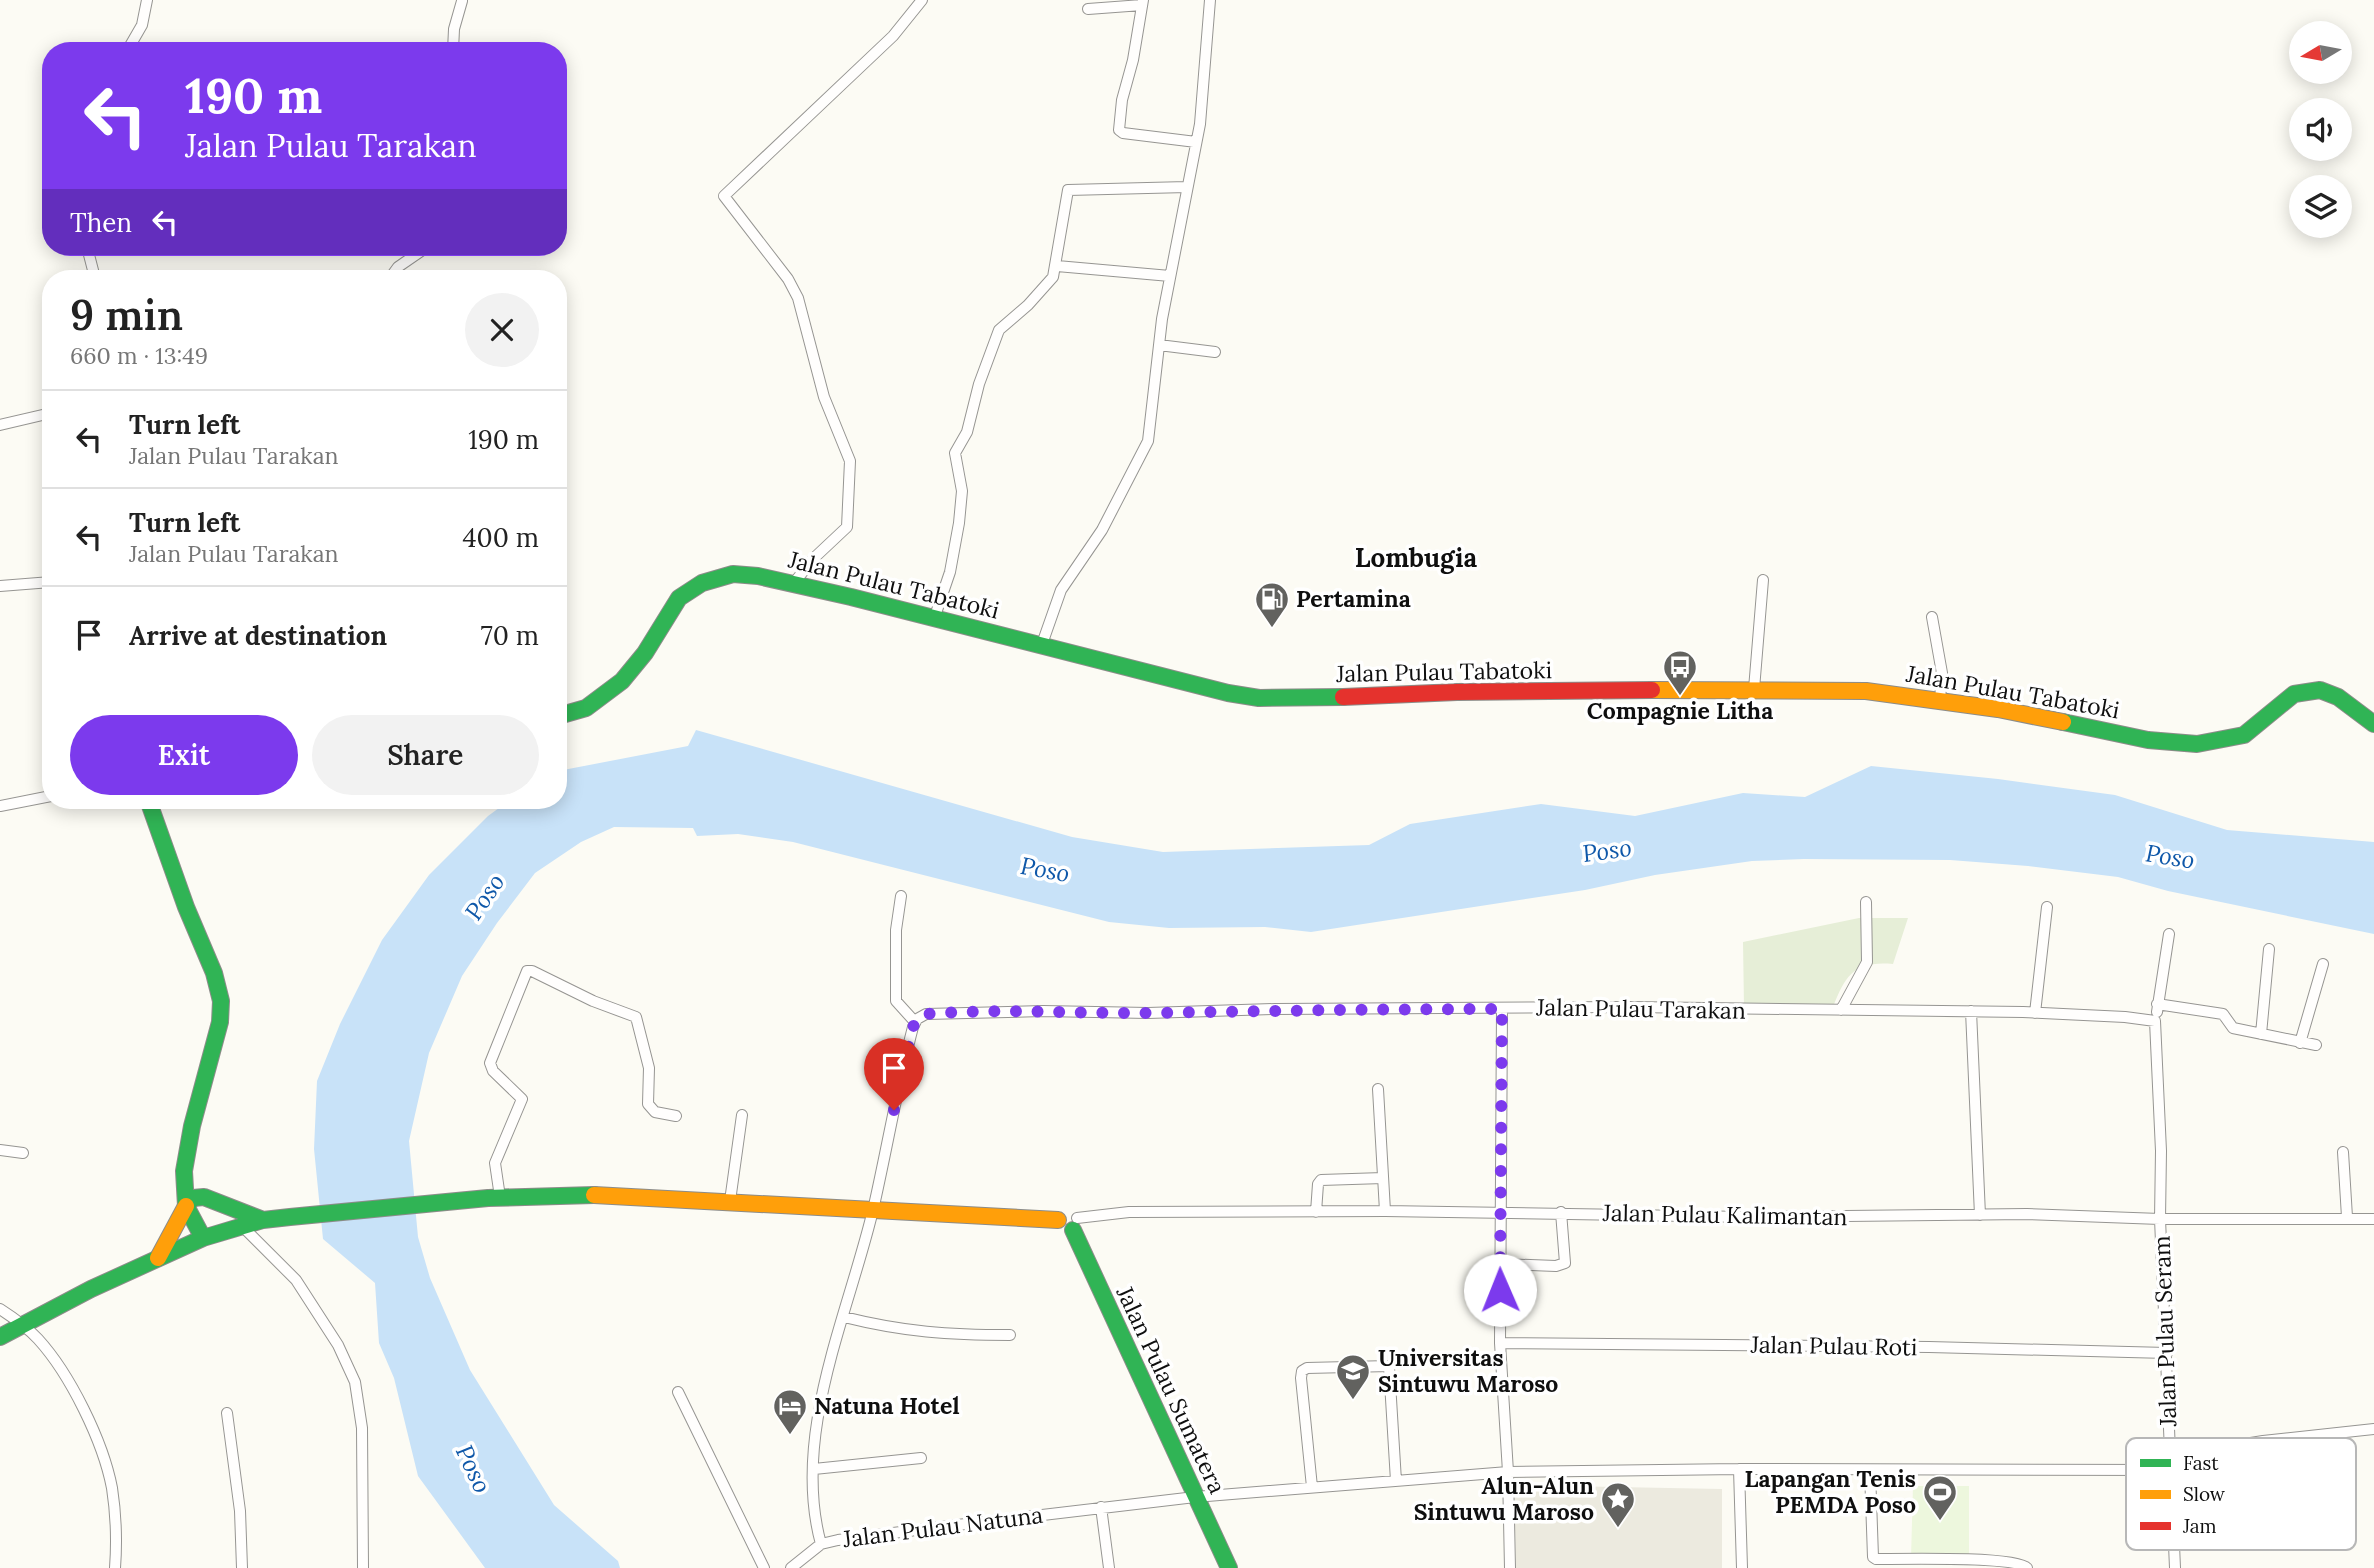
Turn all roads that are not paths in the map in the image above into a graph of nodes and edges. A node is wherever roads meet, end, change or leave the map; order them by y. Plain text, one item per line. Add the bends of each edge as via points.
1 (148, 0) edge
2 (922, 0) edge
3 (1210, 0) edge
4 (462, 1) edge
5 (1142, 3) edge
6 (1088, 9) dead end
7 (132, 42) edge
8 (453, 42) edge
9 (1196, 142) junction
10 (1187, 187) junction
11 (414, 256) edge
12 (1057, 266) junction
13 (396, 270) edge
14 (1170, 276) junction
15 (1159, 345) junction
16 (1215, 352) dead end
17 (42, 415) edge
18 (0, 425) edge
19 (1763, 580) dead end
20 (42, 583) edge
21 (793, 584) junction
22 (0, 586) edge
23 (1932, 617) dead end
24 (934, 619) junction
25 (1042, 644) junction
26 (1754, 689) junction
27 (1940, 701) junction
28 (567, 713) edge
29 (2374, 724) edge
30 (42, 798) edge
31 (0, 806) edge
32 (151, 809) edge
33 (901, 895) dead end
34 (1866, 902) dead end
35 (2047, 907) dead end
36 (2169, 934) dead end
37 (2269, 949) dead end
38 (2323, 964) dead end
39 (2157, 1004) junction
40 (1502, 1009) junction
41 (1841, 1010) junction
42 (1971, 1012) junction
43 (2035, 1013) junction
44 (2155, 1021) junction
45 (915, 1022) junction
46 (2261, 1034) junction
47 (2300, 1042) junction
48 (2316, 1045) dead end
49 (1378, 1089) dead end
50 (742, 1115) dead end
51 (676, 1116) dead end
52 (0, 1150) edge
53 (2343, 1152) dead end
54 (23, 1153) dead end
55 (1384, 1178) junction
56 (184, 1181) junction
57 (204, 1197) junction
58 (494, 1198) junction
59 (730, 1201) junction
60 (186, 1206) junction
61 (1385, 1211) junction
62 (872, 1212) junction
63 (1316, 1212) junction
64 (1500, 1212) junction
65 (1561, 1212) junction
66 (1980, 1215) junction
67 (2347, 1217) junction
68 (2160, 1219) junction
69 (2374, 1219) edge
70 (263, 1220) junction
71 (1075, 1224) junction
72 (242, 1226) junction
73 (225, 1231) junction
74 (203, 1238) junction
75 (158, 1258) junction
76 (1500, 1264) junction
77 (0, 1309) edge
78 (844, 1317) junction
79 (23, 1324) junction
80 (1010, 1335) dead end
81 (0, 1337) edge
82 (1500, 1343) junction
83 (2167, 1353) junction
84 (678, 1392) dead end
85 (227, 1413) dead end
86 (2374, 1429) edge
87 (2170, 1438) edge
88 (2291, 1438) edge
89 (921, 1458) dead end
90 (814, 1469) junction
91 (1739, 1469) junction
92 (2126, 1470) edge
93 (1870, 1471) junction
94 (1508, 1472) junction
95 (1396, 1481) junction
96 (1312, 1487) junction
97 (1195, 1497) junction
98 (1101, 1507) junction
99 (821, 1544) junction
100 (2174, 1550) edge
101 (115, 1568) edge
102 (242, 1568) edge
103 (363, 1568) edge
104 (764, 1568) edge
105 (791, 1568) edge
106 (1109, 1568) edge
107 (1229, 1568) edge
108 (1510, 1568) edge
109 (1742, 1568) edge
110 (2027, 1568) edge
111 (2175, 1568) edge

1 - 7 street
2 - 21 street via 893,36 724,196 798,298 824,397 850,461 847,527
3 - 9 street
4 - 8 street
5 - 6 street
5 - 9 street via 1120,131
9 - 10 street
10 - 12 street via 1069,189
10 - 14 street
11 - 13 street
12 - 14 street
12 - 24 street via 1047,286 1001,328 986,362 967,432 955,453 962,491 960,512 950,572
14 - 15 street
15 - 16 street
15 - 25 street via 1145,450 1102,530 1061,590
17 - 18 street
19 - 26 street
20 - 22 street
21 - 24 main road, Jalan Pulau Tabatoki
21 - 28 main road, Jalan Pulau Tabatoki via 741,574 702,583 679,598 622,681 586,708
23 - 27 street via 1942,669
24 - 25 main road, Jalan Pulau Tabatoki
25 - 26 main road, Jalan Pulau Tabatoki via 1259,698
26 - 27 main road, Jalan Pulau Tabatoki via 1866,691
27 - 29 main road, Jalan Pulau Tabatoki via 2148,740 2197,744 2244,735 2294,694 2320,690 2338,697
30 - 31 street
32 - 56 main road via 221,1001
33 - 45 street via 896,1002
34 - 41 street via 1867,962
35 - 43 street
36 - 39 street
37 - 46 street
38 - 47 street
39 - 44 street
39 - 46 street via 2223,1014 2231,1027
40 - 41 street, Jalan Pulau Tarakan
40 - 45 street, Jalan Pulau Tarakan via 1030,1011 926,1014
40 - 64 street
41 - 42 street, Jalan Pulau Tarakan
42 - 43 street, Jalan Pulau Tarakan
42 - 66 street
43 - 44 street, Jalan Pulau Tarakan
44 - 68 street
45 - 62 street
46 - 47 street
47 - 48 street
49 - 55 street
50 - 59 street
51 - 58 street via 655,1112 648,1104 649,1068 636,1017 527,971 490,1063 522,1099 495,1163
52 - 54 street
53 - 67 street
55 - 61 street
55 - 63 street via 1321,1180
56 - 57 main road
56 - 60 main road
57 - 60 main road via 193,1198
57 - 70 main road
57 - 73 main road
58 - 59 main road via 621,1196
58 - 70 main road
59 - 62 main road
60 - 74 main road
60 - 75 main road
61 - 63 street, Jalan Pulau Kalimantan
61 - 64 street, Jalan Pulau Kalimantan
62 - 71 main road via 1058,1220 1067,1231
62 - 78 street, Jalan Pulau Natuna
63 - 71 street, Jalan Pulau Kalimantan via 1129,1212
64 - 65 street, Jalan Pulau Kalimantan
64 - 76 street
65 - 66 street, Jalan Pulau Kalimantan via 1746,1217
65 - 76 street via 1565,1263
66 - 68 street, Jalan Pulau Kalimantan
67 - 68 street, Jalan Pulau Kalimantan
67 - 69 street, Jalan Pulau Kalimantan
68 - 83 street, Jalan Pulau Seram
70 - 72 main road
71 - 97 main road, Jalan Pulau Sumatera
72 - 73 main road
72 - 103 street via 296,1280 338,1345 355,1382 362,1428
73 - 74 main road
74 - 75 main road
75 - 79 main road
76 - 82 street
77 - 79 street
78 - 80 street via 892,1329
78 - 90 street, Jalan Pulau Natuna via 818,1415
79 - 81 main road
79 - 101 street via 68,1383 103,1460 115,1511
82 - 83 street, Jalan Pulau Roti
82 - 94 street
83 - 87 street, Jalan Pulau Seram
84 - 104 street
85 - 102 street
86 - 88 street
89 - 90 street
90 - 99 street, Jalan Pulau Natuna via 815,1521
91 - 93 street, Jalan Pulau Natuna
91 - 94 street, Jalan Pulau Natuna
91 - 109 street
92 - 93 street, Jalan Pulau Natuna
93 - 110 street via 1876,1559 2000,1561 2022,1563
94 - 95 street, Jalan Pulau Natuna
94 - 108 street
95 - 96 street, Jalan Pulau Natuna
95 - 96 street via 1389,1366 1307,1368 1301,1378
96 - 97 street, Jalan Pulau Natuna
97 - 98 street, Jalan Pulau Natuna
97 - 107 main road, Jalan Pulau Sumatera
98 - 99 street, Jalan Pulau Natuna
98 - 106 street
99 - 105 street
100 - 111 street, Jalan Pulau Seram

